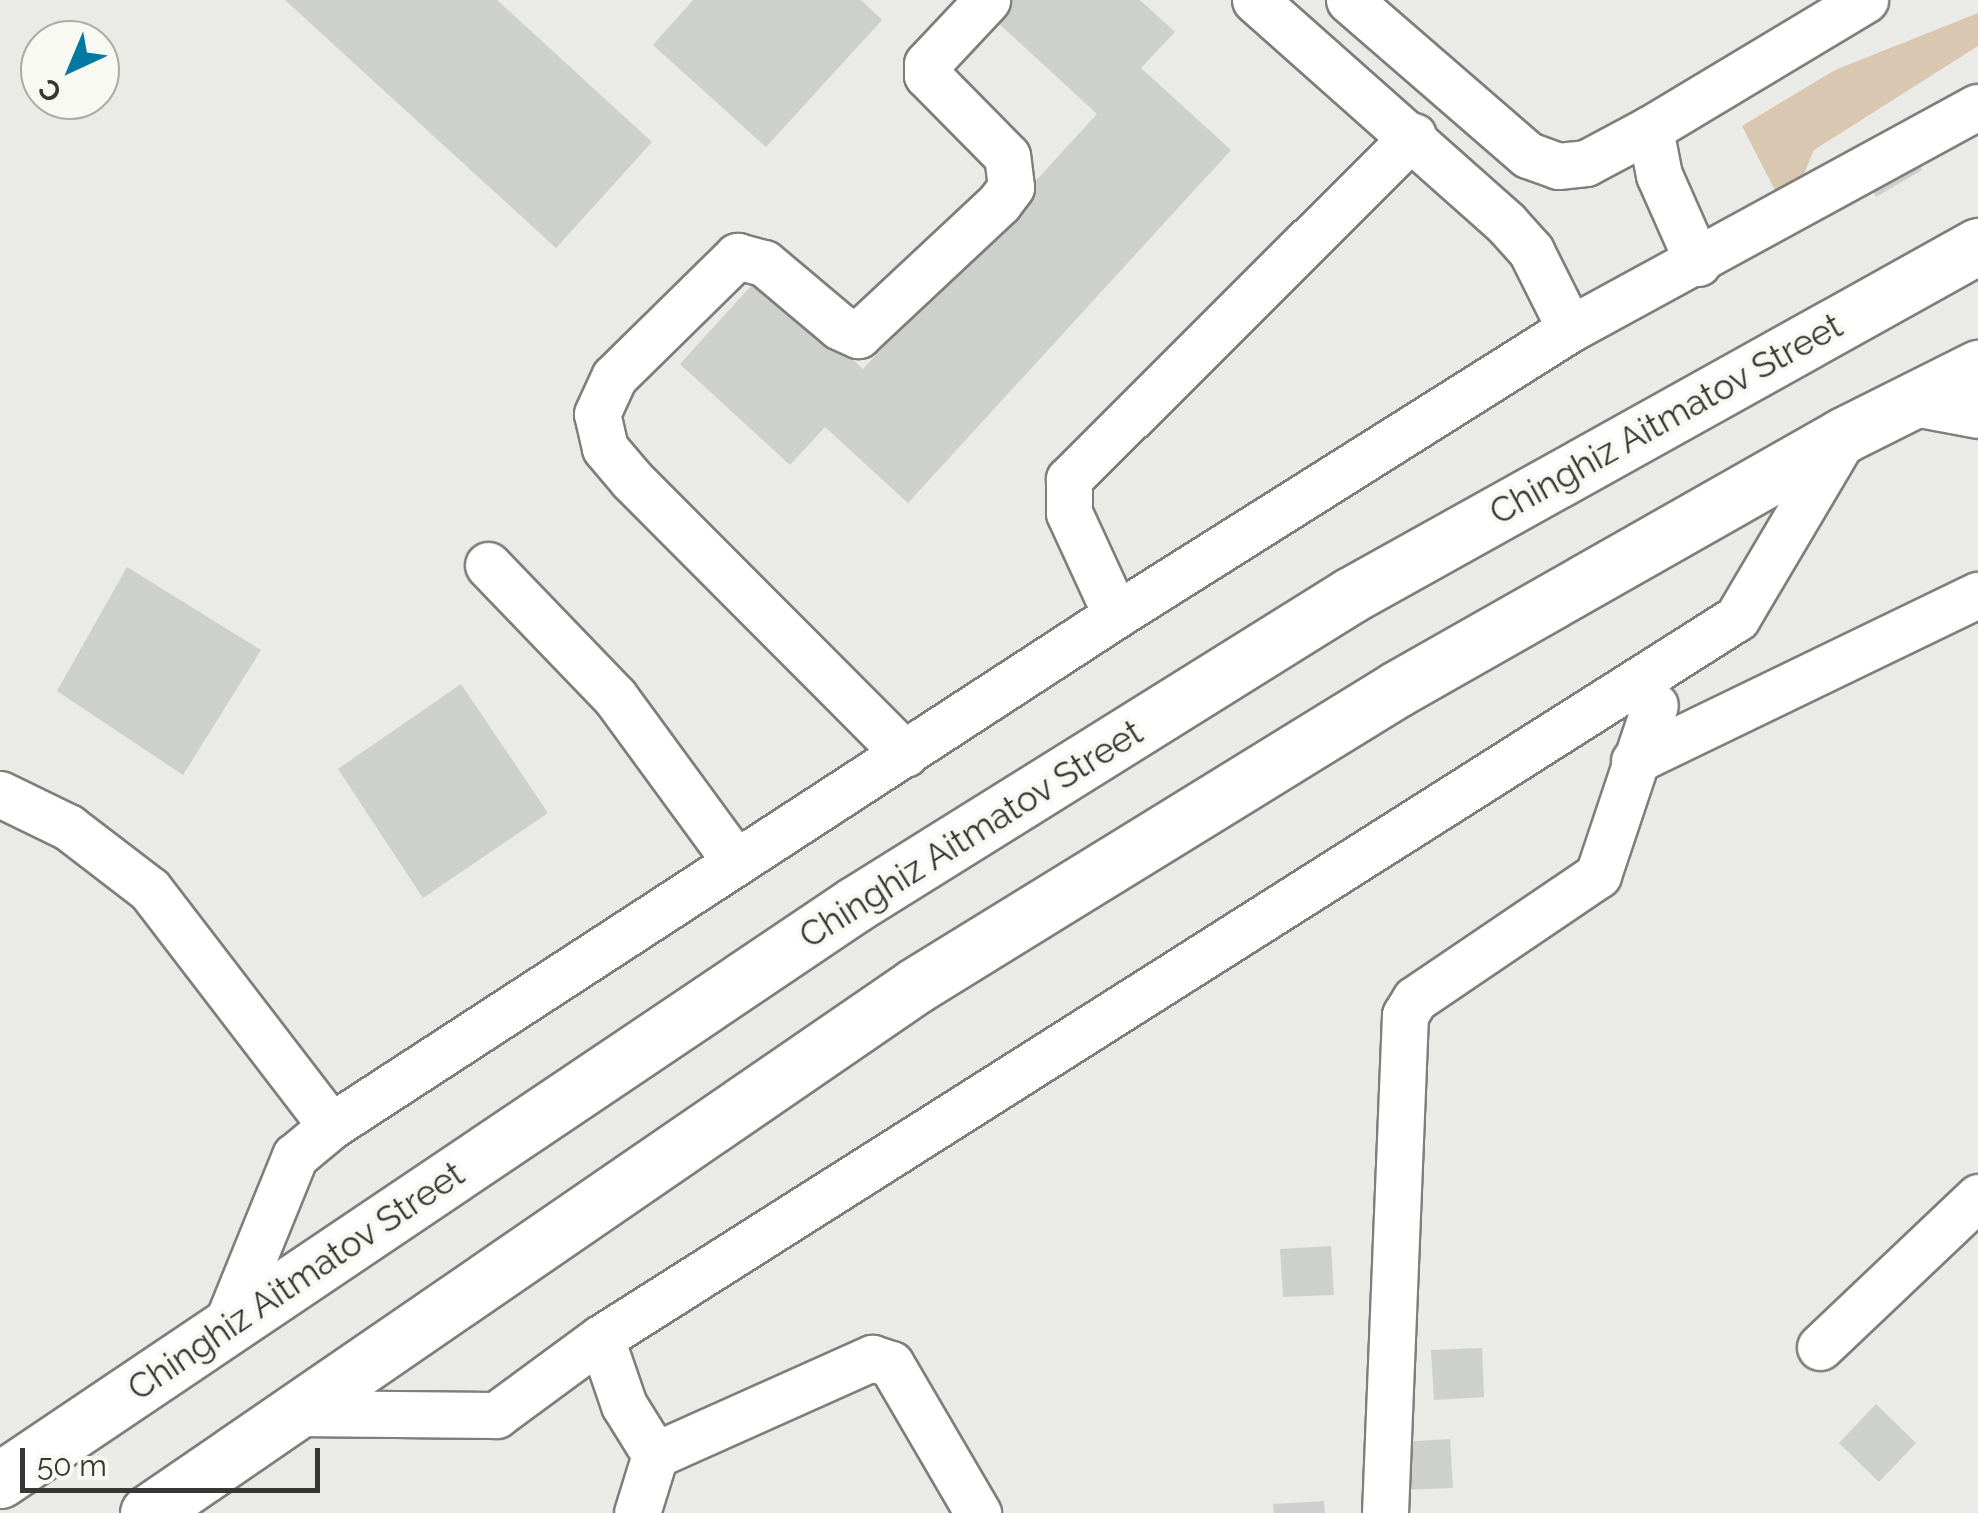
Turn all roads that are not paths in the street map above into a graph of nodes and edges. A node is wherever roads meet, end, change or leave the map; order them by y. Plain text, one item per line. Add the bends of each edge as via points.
1 (987, 0) edge
2 (1255, 0) edge
3 (1348, 0) edge
4 (1864, 0) edge
5 (1978, 107) edge
6 (1650, 129) junction
7 (1413, 136) junction
8 (1978, 246) edge
9 (1698, 263) junction
10 (1570, 329) junction
11 (1978, 368) edge
12 (1909, 402) junction
13 (1978, 415) edge
14 (1846, 434) junction
15 (488, 565) dead end
16 (1978, 595) edge
17 (1116, 615) junction
18 (1656, 705) dead end
19 (905, 754) junction
20 (1634, 761) junction
21 (0, 794) edge
22 (735, 861) junction
23 (331, 1126) junction
24 (1978, 1197) edge
25 (225, 1328) junction
26 (601, 1338) junction
27 (1820, 1348) dead end
28 (294, 1413) junction
29 (655, 1455) junction
30 (0, 1480) edge
31 (148, 1513) edge
32 (636, 1513) edge
33 (978, 1513) edge
34 (1385, 1513) edge

1 - 19 street via 927,64 934,84 1007,156 1012,187 999,202 858,334 840,327 764,262 737,256 614,377 598,414 605,448 632,480
2 - 7 street
3 - 6 street via 1528,155 1558,166 1586,163
4 - 6 street
5 - 9 street
6 - 9 street via 1658,176
7 - 10 street via 1531,250
7 - 17 street via 1069,479 1069,513
8 - 25 main road, Chinghiz Aitmatov Street via 1352,594 854,905
9 - 10 street
10 - 17 street
11 - 12 main road
12 - 13 street
12 - 14 main road
14 - 26 street via 1736,618
14 - 28 main road via 1397,690 915,986
15 - 22 street via 616,698
16 - 20 street
17 - 19 street
18 - 20 street
19 - 22 street
20 - 34 street via 1598,876 1414,1000 1405,1015
21 - 23 street via 68,827 150,890
22 - 23 street
23 - 25 street via 295,1156
24 - 27 street
25 - 30 main road, Chinghiz Aitmatov Street
26 - 28 street via 496,1414
26 - 29 street via 624,1405
28 - 31 main road
29 - 32 street
29 - 33 street via 872,1358 898,1375

